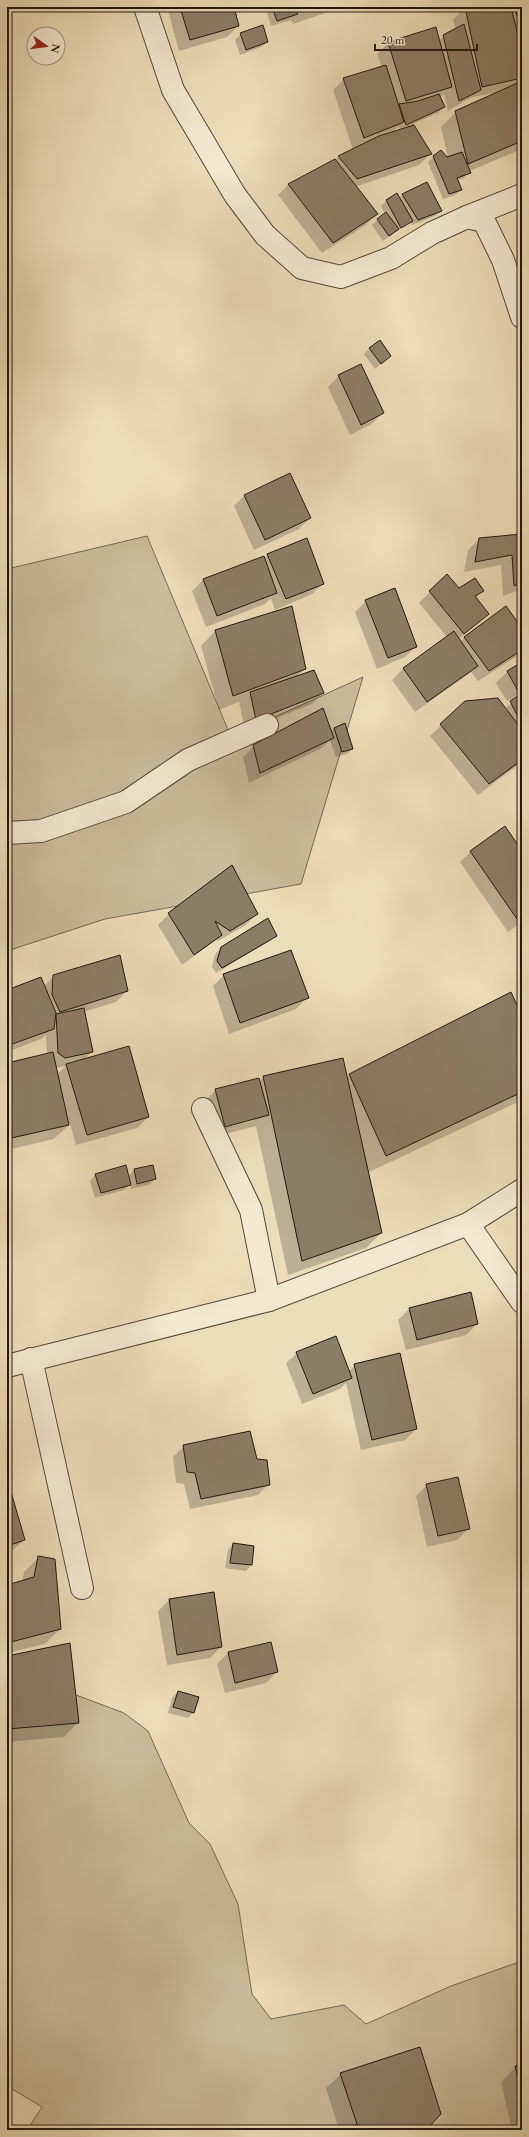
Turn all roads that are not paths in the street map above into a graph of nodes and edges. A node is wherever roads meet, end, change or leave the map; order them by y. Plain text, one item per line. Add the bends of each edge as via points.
1 (145, 7) edge
2 (522, 194) edge
3 (467, 217) junction
4 (522, 317) edge
5 (267, 725) dead end
6 (7, 833) edge
7 (203, 1109) dead end
8 (522, 1190) edge
9 (468, 1224) junction
10 (269, 1300) junction
11 (522, 1302) edge
12 (31, 1359) junction
13 (7, 1366) edge
14 (82, 1588) dead end

1 - 3 street via 173,90 235,195 265,236 302,268 341,277 391,258 432,233
2 - 3 street
3 - 4 street via 484,221 503,260
5 - 6 street via 188,760 126,802 41,831
7 - 10 street via 251,1210
8 - 9 street
9 - 10 street
9 - 11 street
10 - 12 street
12 - 13 street
12 - 14 street

